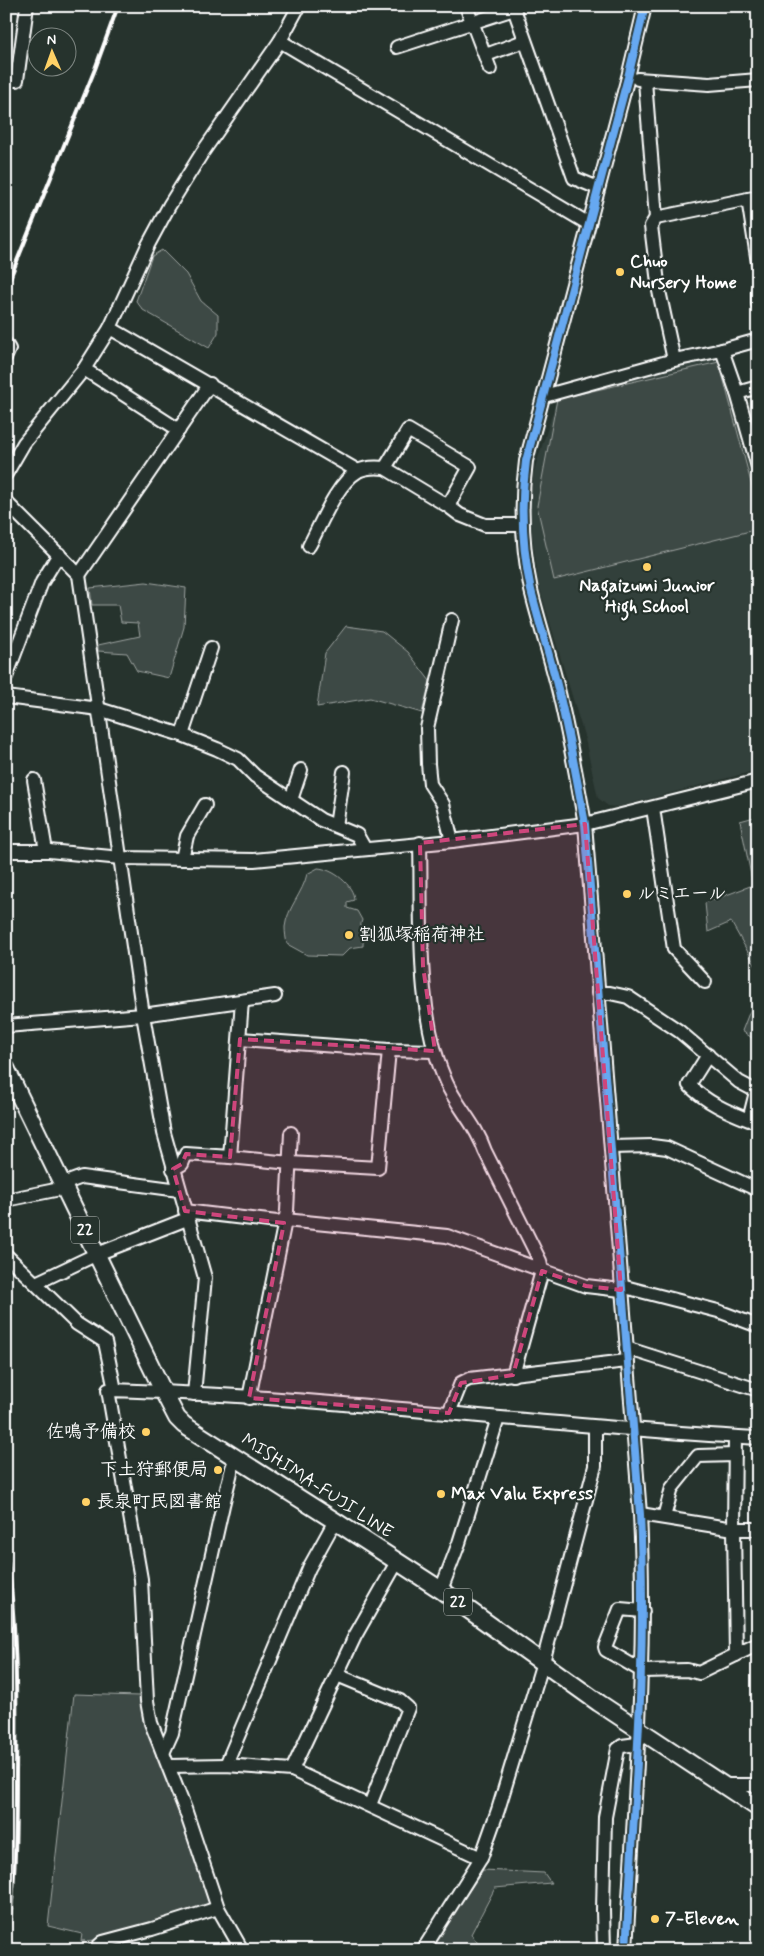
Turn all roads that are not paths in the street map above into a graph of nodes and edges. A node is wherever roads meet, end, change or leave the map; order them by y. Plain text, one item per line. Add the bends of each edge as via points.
1 (27, 6) edge
2 (299, 6) edge
3 (466, 6) edge
4 (645, 6) edge
5 (513, 8) edge
6 (473, 24) junction
7 (280, 41) junction
8 (524, 41) junction
9 (397, 47) dead end
10 (486, 55) junction
11 (490, 69) dead end
12 (628, 77) junction
13 (6, 80) edge
14 (645, 80) junction
15 (758, 80) edge
16 (598, 188) junction
17 (753, 198) edge
18 (656, 218) junction
19 (589, 224) junction
20 (758, 263) edge
21 (758, 290) edge
22 (758, 304) edge
23 (110, 328) junction
24 (758, 340) edge
25 (6, 344) edge
26 (722, 350) junction
27 (6, 356) edge
28 (674, 360) junction
29 (84, 369) junction
30 (210, 384) junction
31 (758, 388) edge
32 (737, 393) junction
33 (544, 396) junction
34 (179, 430) junction
35 (758, 467) edge
36 (385, 468) junction
37 (358, 471) junction
38 (6, 473) edge
39 (6, 502) edge
40 (448, 506) junction
41 (522, 526) junction
42 (309, 546) dead end
43 (59, 554) junction
44 (80, 575) junction
45 (452, 620) dead end
46 (211, 648) dead end
47 (6, 677) edge
48 (6, 697) edge
49 (99, 709) junction
50 (182, 735) junction
51 (301, 770) dead end
52 (344, 772) dead end
53 (34, 780) dead end
54 (758, 781) edge
55 (291, 800) junction
56 (206, 805) dead end
57 (653, 808) junction
58 (585, 824) junction
59 (336, 826) junction
60 (452, 841) junction
61 (420, 843) junction
62 (364, 849) junction
63 (6, 851) edge
64 (46, 851) junction
65 (121, 858) junction
66 (182, 859) junction
67 (705, 982) dead end
68 (598, 993) junction
69 (275, 996) dead end
70 (242, 1002) junction
71 (143, 1014) junction
72 (6, 1026) edge
73 (240, 1039) junction
74 (388, 1050) junction
75 (435, 1051) junction
76 (708, 1055) junction
77 (6, 1068) edge
78 (757, 1092) edge
79 (291, 1133) dead end
80 (611, 1146) junction
81 (230, 1157) junction
82 (290, 1163) junction
83 (173, 1169) junction
84 (64, 1186) junction
85 (179, 1190) junction
86 (758, 1190) edge
87 (6, 1200) edge
88 (186, 1215) junction
89 (285, 1220) junction
90 (97, 1254) junction
91 (6, 1255) edge
92 (542, 1271) junction
93 (36, 1283) junction
94 (621, 1288) junction
95 (758, 1326) edge
96 (627, 1354) junction
97 (513, 1375) junction
98 (115, 1390) junction
99 (758, 1390) edge
100 (164, 1393) junction
101 (194, 1394) junction
102 (249, 1398) junction
103 (449, 1413) junction
104 (498, 1418) junction
105 (595, 1427) junction
106 (632, 1429) junction
107 (735, 1437) junction
108 (758, 1438) edge
109 (735, 1455) junction
110 (236, 1458) junction
111 (640, 1514) junction
112 (664, 1517) junction
113 (335, 1521) junction
114 (734, 1528) junction
115 (758, 1529) edge
116 (397, 1562) junction
117 (441, 1590) junction
118 (642, 1610) junction
119 (758, 1644) edge
120 (736, 1656) junction
121 (543, 1662) junction
122 (642, 1671) junction
123 (337, 1675) junction
124 (638, 1727) junction
125 (637, 1744) junction
126 (163, 1753) junction
127 (226, 1765) junction
128 (169, 1766) junction
129 (292, 1770) junction
130 (722, 1785) junction
131 (758, 1785) edge
132 (370, 1805) junction
133 (758, 1808) edge
134 (481, 1858) junction
135 (218, 1908) junction
136 (94, 1950) edge
137 (242, 1950) edge
138 (423, 1950) edge
139 (604, 1950) edge
140 (626, 1950) edge

1 - 13 street via 17,80
2 - 7 street
3 - 6 street
4 - 12 street
5 - 6 street
5 - 8 street
6 - 9 street
6 - 10 street
7 - 19 street
7 - 23 street via 169,206
8 - 10 street
8 - 16 street via 574,178
10 - 11 street
12 - 14 street
12 - 16 street
14 - 15 street via 709,84
14 - 18 street
16 - 19 street
17 - 18 street
17 - 20 street
18 - 28 street via 652,226 659,291
19 - 33 street
21 - 22 street
23 - 29 street
23 - 30 street
24 - 26 street
25 - 27 street via 9,349
26 - 28 street
26 - 32 street
28 - 33 street
29 - 34 street
29 - 38 street via 24,443
30 - 34 street
30 - 37 street
31 - 32 street
32 - 35 street
33 - 41 street via 526,461
34 - 44 street
36 - 37 street
36 - 40 street
36 - 40 street via 408,430 470,467
37 - 42 street via 341,486
39 - 43 street
40 - 41 street via 460,516 485,525
41 - 58 street via 532,590 568,730
43 - 44 street
43 - 47 street via 42,582
44 - 49 street
45 - 60 street via 427,728 430,784 443,804
46 - 50 street
48 - 49 street
49 - 50 street
49 - 65 street
50 - 55 street via 238,759 255,776
51 - 55 street
52 - 59 street
53 - 64 street
54 - 57 street
55 - 59 street
56 - 66 street via 186,836
57 - 58 street
57 - 67 street via 674,949
58 - 60 street
58 - 68 street
59 - 62 street via 357,835
60 - 61 street
61 - 62 street
61 - 75 street via 424,986 429,1032
62 - 66 street via 254,860
63 - 64 street
64 - 65 street
65 - 66 street
65 - 71 street
68 - 76 street via 628,997
68 - 80 street
69 - 70 street
70 - 71 street
70 - 73 street
71 - 72 street
71 - 83 street
73 - 74 street
73 - 81 street
74 - 75 street
74 - 82 street via 378,1168
75 - 92 street via 446,1082 480,1134 540,1260
76 - 78 street via 739,1082
76 - 78 street via 689,1085 702,1097 748,1120
77 - 84 main road, MISHIMA-FUJI LINE / 22
79 - 82 street
80 - 86 street via 667,1148
80 - 94 street
81 - 82 street
81 - 83 street via 186,1154 182,1164
82 - 89 street
83 - 85 street
84 - 85 street via 82,1178
84 - 87 street
84 - 90 main road, MISHIMA-FUJI LINE / 22
85 - 88 street
88 - 89 street
88 - 90 street
88 - 101 street via 205,1278
89 - 92 street via 448,1236
89 - 102 street
90 - 93 street
90 - 100 main road, MISHIMA-FUJI LINE / 22
91 - 93 street
92 - 94 street via 586,1286
92 - 97 street
93 - 98 street via 77,1324 105,1342
94 - 95 street via 718,1311
94 - 96 street
96 - 97 street
96 - 99 street
96 - 106 street
97 - 103 street via 469,1379 461,1383
98 - 100 street
98 - 126 street via 108,1390 141,1579 147,1702
100 - 101 street
100 - 110 main road, MISHIMA-FUJI LINE / 22 via 184,1426
101 - 102 street
102 - 103 street
103 - 104 street
104 - 105 street
104 - 117 street
105 - 106 street
105 - 121 street via 595,1466
106 - 107 street
106 - 111 street
107 - 108 street
107 - 109 street
109 - 112 street via 698,1456 672,1488
109 - 114 street
110 - 113 main road, MISHIMA-FUJI LINE / 22
110 - 126 street via 172,1734
111 - 112 street
111 - 118 street
112 - 114 street
113 - 116 main road, MISHIMA-FUJI LINE / 22
113 - 127 street via 309,1568
114 - 115 street
114 - 120 street
116 - 117 main road, MISHIMA-FUJI LINE / 22
116 - 123 street
117 - 121 main road, MISHIMA-FUJI LINE / 22
118 - 122 street
118 - 122 street via 620,1609 605,1647
119 - 120 street
120 - 122 street via 699,1673 687,1670
121 - 124 main road, MISHIMA-FUJI LINE / 22 via 598,1703
121 - 134 street
122 - 124 street
123 - 129 street
123 - 132 street via 400,1701 408,1708
124 - 125 street
124 - 130 main road, MISHIMA-FUJI LINE / 22
125 - 139 street via 618,1749 605,1817
125 - 140 street
126 - 128 street
127 - 128 street
127 - 129 street
128 - 135 street
129 - 132 street
130 - 131 street
130 - 133 main road, MISHIMA-FUJI LINE / 22
132 - 134 street
134 - 138 street
135 - 136 street via 103,1942
135 - 137 street

